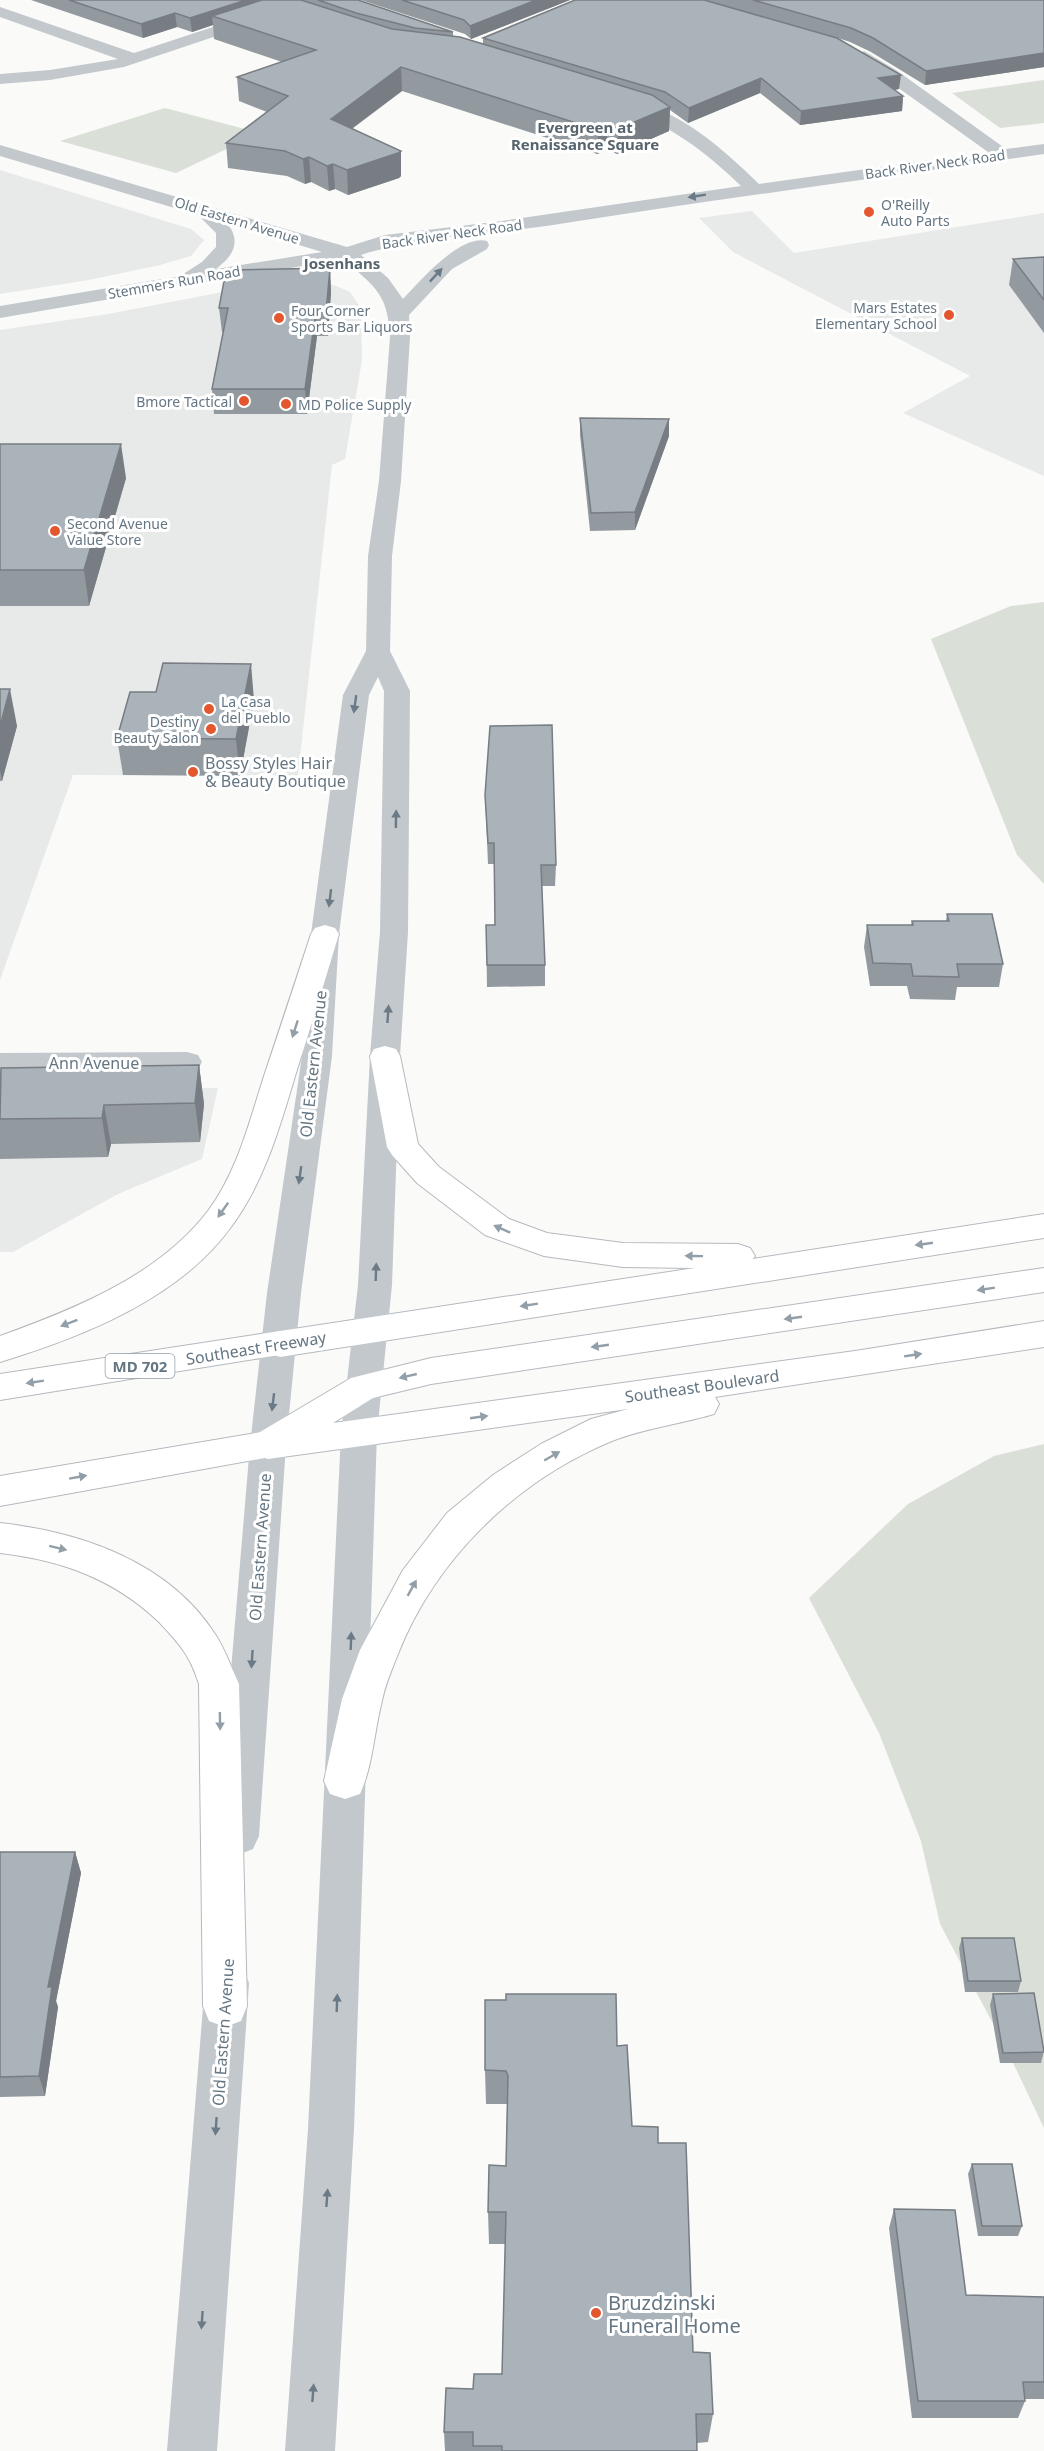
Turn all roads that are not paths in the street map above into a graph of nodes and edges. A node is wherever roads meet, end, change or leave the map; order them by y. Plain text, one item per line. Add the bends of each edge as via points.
1 (310, 0) edge
2 (283, 9) junction
3 (0, 12) edge
4 (304, 16) edge
5 (850, 50) edge
6 (134, 59) junction
7 (0, 79) edge
8 (615, 99) edge
9 (1044, 149) edge
10 (0, 150) edge
11 (1002, 154) junction
12 (755, 190) junction
13 (204, 211) junction
14 (502, 227) junction
15 (265, 228) junction
16 (331, 229) dead end
17 (360, 229) dead end
18 (480, 245) junction
19 (347, 253) junction
20 (276, 265) junction
21 (183, 281) junction
22 (386, 290) junction
23 (0, 312) edge
24 (399, 314) junction
25 (378, 651) junction
26 (326, 934) junction
27 (385, 1056) junction
28 (187, 1062) dead end
29 (0, 1063) edge
30 (1044, 1226) edge
31 (836, 1257) junction
32 (1044, 1280) edge
33 (370, 1330) junction
34 (1044, 1334) edge
35 (280, 1344) junction
36 (0, 1349) edge
37 (855, 1364) junction
38 (363, 1387) junction
39 (0, 1388) edge
40 (359, 1433) junction
41 (268, 1445) junction
42 (0, 1491) edge
43 (0, 1538) edge
44 (345, 1781) junction
45 (225, 2006) junction
46 (192, 2451) edge
47 (310, 2451) edge

1 - 2 street
2 - 4 street
2 - 6 street
3 - 6 street
5 - 11 street via 890,73
6 - 7 street via 88,70
8 - 12 street via 684,128
9 - 11 street, Back River Neck Road
10 - 13 street, Old Eastern Avenue
11 - 12 street, Back River Neck Road
12 -> 14 street, Back River Neck Road
12 - 18 street, Back River Neck Road via 727,207
13 - 15 street, Old Eastern Avenue
13 - 21 street via 225,233 226,246 218,258
14 - 17 street
14 - 19 street, Back River Neck Road via 384,241
15 - 16 street
15 - 19 street, Old Eastern Avenue
18 - 19 street, Back River Neck Road via 398,255
24 -> 18 street via 445,265
19 - 20 street, Stemmers Run Road
19 - 22 street, Old Eastern Avenue
20 - 21 street, Stemmers Run Road
20 - 22 street via 343,271
21 - 23 street, Stemmers Run Road
22 - 24 street, Old Eastern Avenue
24 - 25 street, Old Eastern Avenue via 390,476 380,556
25 -> 26 street, Old Eastern Avenue via 356,695
27 -> 25 street, Old Eastern Avenue via 394,932 398,691
26 -> 35 street, Old Eastern Avenue via 317,1056
26 -> 36 main road via 256,1148 236,1192 205,1235 150,1282 96,1313
31 -> 27 main road via 624,1255 544,1244 497,1227 428,1175 403,1147
33 -> 27 street, Old Eastern Avenue
28 - 29 street, Ann Avenue
30 -> 31 main road, MD 702
31 -> 33 main road, MD 702
32 -> 38 main road via 431,1371
33 - 35 main road, Southeast Freeway / MD 702
33 - 38 street, Old Eastern Avenue
37 -> 34 main road, Southeast Boulevard
35 -> 39 main road, Southeast Freeway / MD 702
35 -> 41 street, Old Eastern Avenue
40 -> 37 main road, Southeast Boulevard
44 -> 37 main road via 362,1699 380,1650 416,1581 460,1524 506,1485 554,1454 604,1429
38 - 40 street, Old Eastern Avenue
38 - 41 main road
40 - 41 main road
44 -> 40 street, Old Eastern Avenue
42 -> 41 main road
41 -> 45 street, Old Eastern Avenue
43 -> 45 main road via 83,1554 123,1573 153,1593 201,1644 219,1684
47 -> 44 street, Old Eastern Avenue via 331,2129
45 -> 46 street, Old Eastern Avenue

